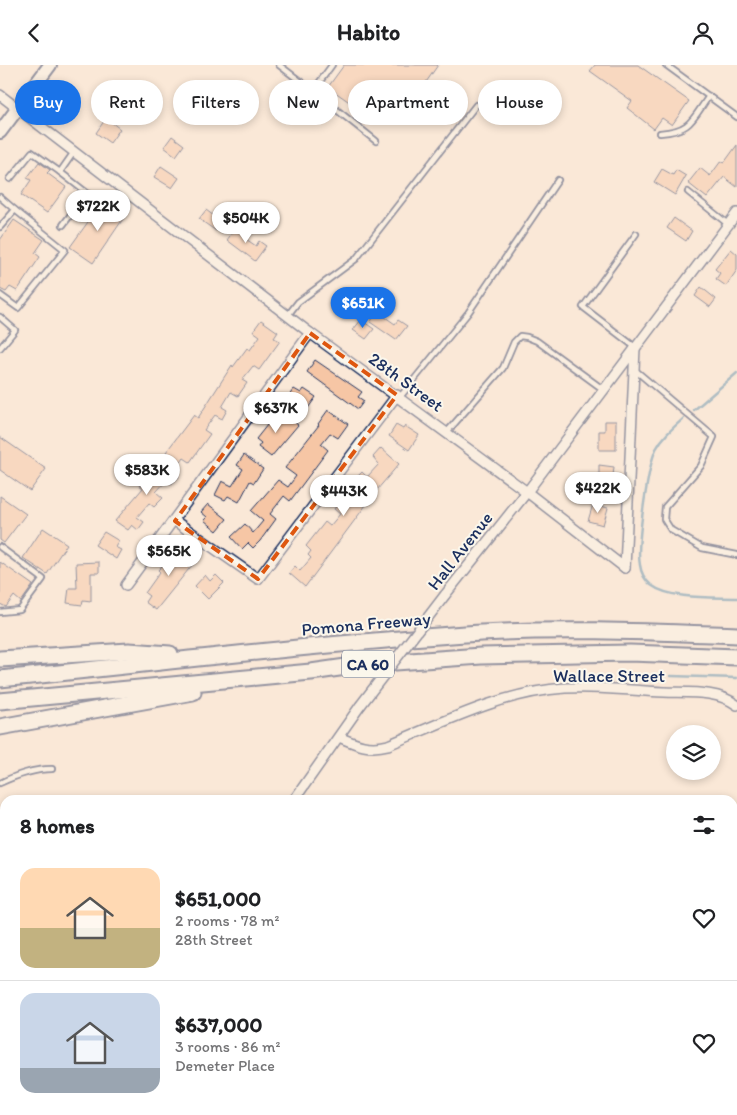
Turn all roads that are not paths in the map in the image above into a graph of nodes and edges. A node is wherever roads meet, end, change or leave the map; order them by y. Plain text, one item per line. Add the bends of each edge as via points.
1 (50, 65) edge
2 (279, 65) edge
3 (332, 65) edge
4 (666, 65) edge
5 (39, 80) edge
6 (299, 80) edge
7 (321, 80) edge
8 (0, 95) edge
9 (709, 96) junction
10 (476, 105) dead end
11 (15, 106) edge
12 (338, 111) edge
13 (15, 112) edge
14 (737, 117) edge
15 (40, 125) edge
16 (0, 132) edge
17 (660, 133) dead end
18 (376, 141) dead end
19 (74, 152) junction
20 (60, 172) junction
21 (10, 179) dead end
22 (558, 180) dead end
23 (688, 192) dead end
24 (0, 197) edge
25 (15, 210) junction
26 (737, 213) edge
27 (63, 225) dead end
28 (728, 225) junction
29 (0, 227) edge
30 (636, 234) dead end
31 (0, 295) edge
32 (288, 315) junction
33 (0, 317) edge
34 (310, 333) junction
35 (635, 347) junction
36 (0, 348) edge
37 (634, 369) junction
38 (604, 390) junction
39 (398, 396) junction
40 (446, 432) junction
41 (527, 492) junction
42 (175, 521) junction
43 (0, 547) edge
44 (737, 555) edge
45 (126, 585) dead end
46 (0, 612) edge
47 (737, 635) edge
48 (214, 656) junction
49 (737, 657) edge
50 (0, 659) edge
51 (311, 672) junction
52 (0, 679) edge
53 (0, 701) edge
54 (737, 705) edge
55 (0, 727) edge
56 (339, 737) junction
57 (52, 769) dead end
58 (0, 783) edge
59 (298, 795) edge

1 - 5 main road
2 - 6 lane
3 - 7 lane
4 - 9 lane
8 - 11 street, 28th Street
9 - 14 lane
9 - 17 lane via 688,127
10 - 32 lane via 356,259 298,302
12 - 18 lane
13 - 16 main road
15 - 19 street, 28th Street
19 - 20 lane
19 - 32 street, 28th Street
20 - 21 lane via 32,152
20 - 27 lane via 87,193
22 - 39 lane via 468,313
23 - 28 lane
24 - 25 lane
25 - 29 lane
25 - 31 lane via 65,251 18,308
26 - 28 street, Hall Avenue
28 - 35 street, Hall Avenue
30 - 35 lane via 583,307
32 - 34 street, 28th Street
33 - 36 lane via 15,330
34 - 39 street, 28th Street
34 - 42 street
35 - 37 street
35 - 38 street, Hall Avenue
37 - 41 street, 28th Street via 625,568
37 - 44 lane via 714,437 701,466 665,507 664,519 671,530 702,548
38 - 40 lane via 537,341 520,336 503,368
38 - 41 street, Hall Avenue
39 - 40 street, 28th Street
39 - 42 street via 258,579
40 - 41 street, 28th Street
41 - 56 street, Hall Avenue, bridge
42 - 45 street
43 - 46 lane via 43,579 20,610
47 - 48 highway, Pomona Freeway / CA 60 via 482,633
48 - 50 highway via 129,651
48 - 52 highway, Pomona Freeway / CA 60
49 - 51 highway, CA 60 via 630,653 481,656 367,664
51 - 53 highway, CA 60
51 - 55 highway
54 - 56 street, Wallace Street via 728,698 704,694 564,688 514,697 478,708 375,748
56 - 59 street, Hall Avenue
57 - 58 lane via 38,769

